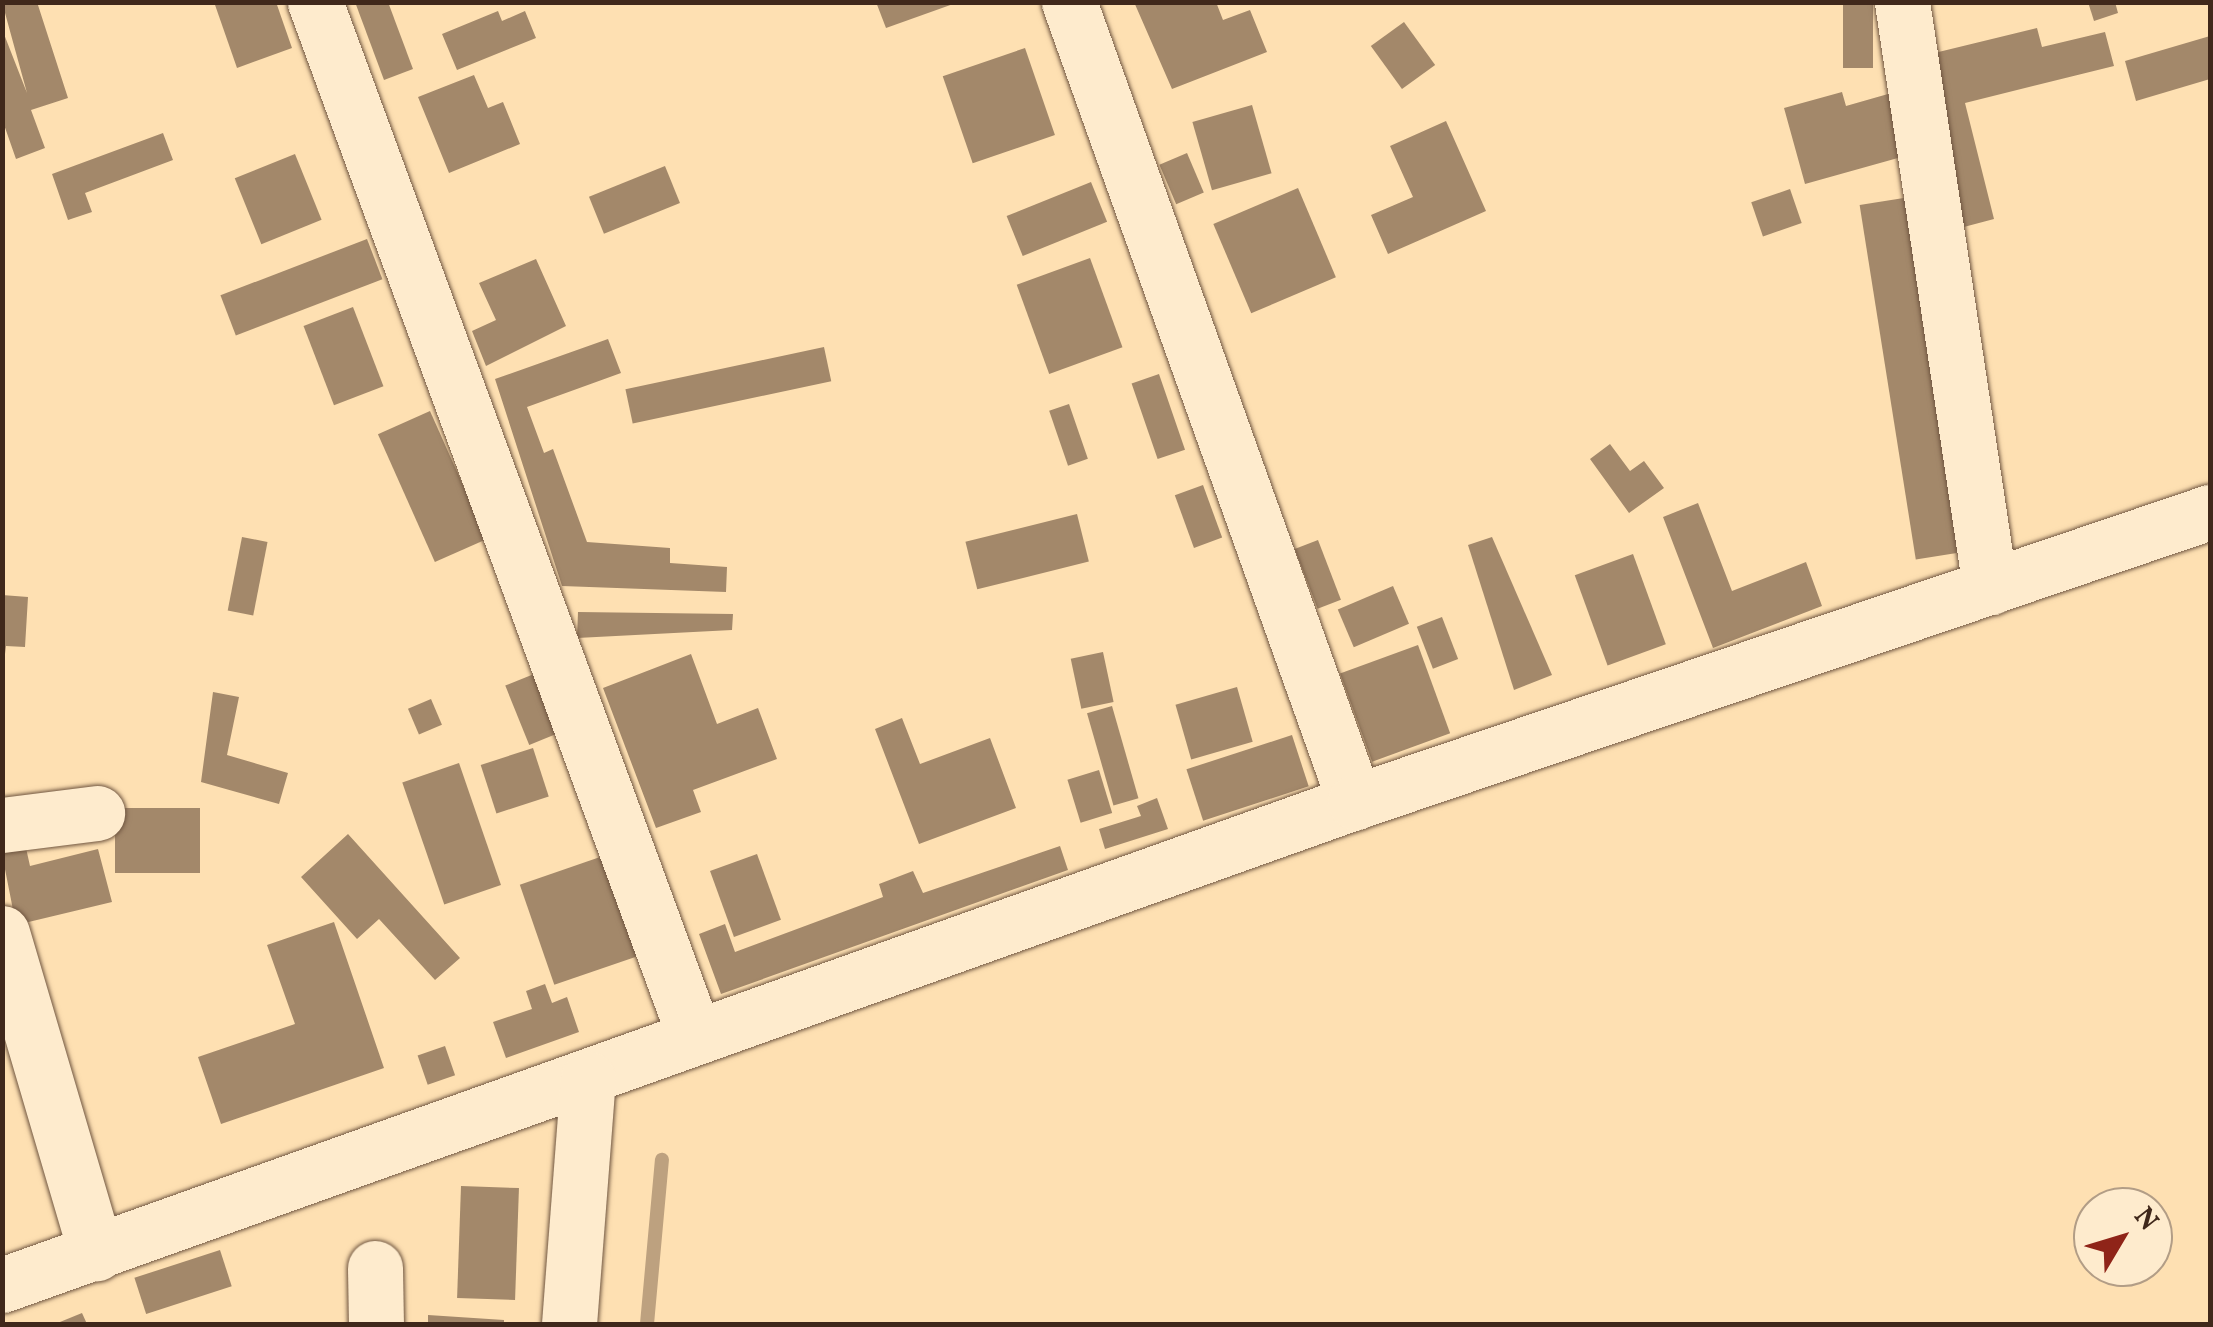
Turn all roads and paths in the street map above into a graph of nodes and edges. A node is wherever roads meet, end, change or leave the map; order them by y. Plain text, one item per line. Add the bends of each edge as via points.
1 (316, 2) edge
2 (1068, 2) edge
3 (1902, 2) edge
4 (2210, 512) edge
5 (1990, 586) junction
6 (1355, 802) junction
7 (96, 813) dead end
8 (2, 825) edge
9 (2, 933) edge
10 (695, 1037) junction
11 (588, 1079) junction
12 (96, 1252) junction
13 (375, 1268) dead end
14 (2, 1285) edge
15 (376, 1324) edge
16 (569, 1324) edge

1 - 10 street
2 - 6 street
3 - 5 street
4 - 5 street
5 - 6 street
6 - 10 street
7 - 8 street
9 - 12 street
10 - 11 street
11 - 12 street
11 - 16 street
12 - 14 street
13 - 15 street

